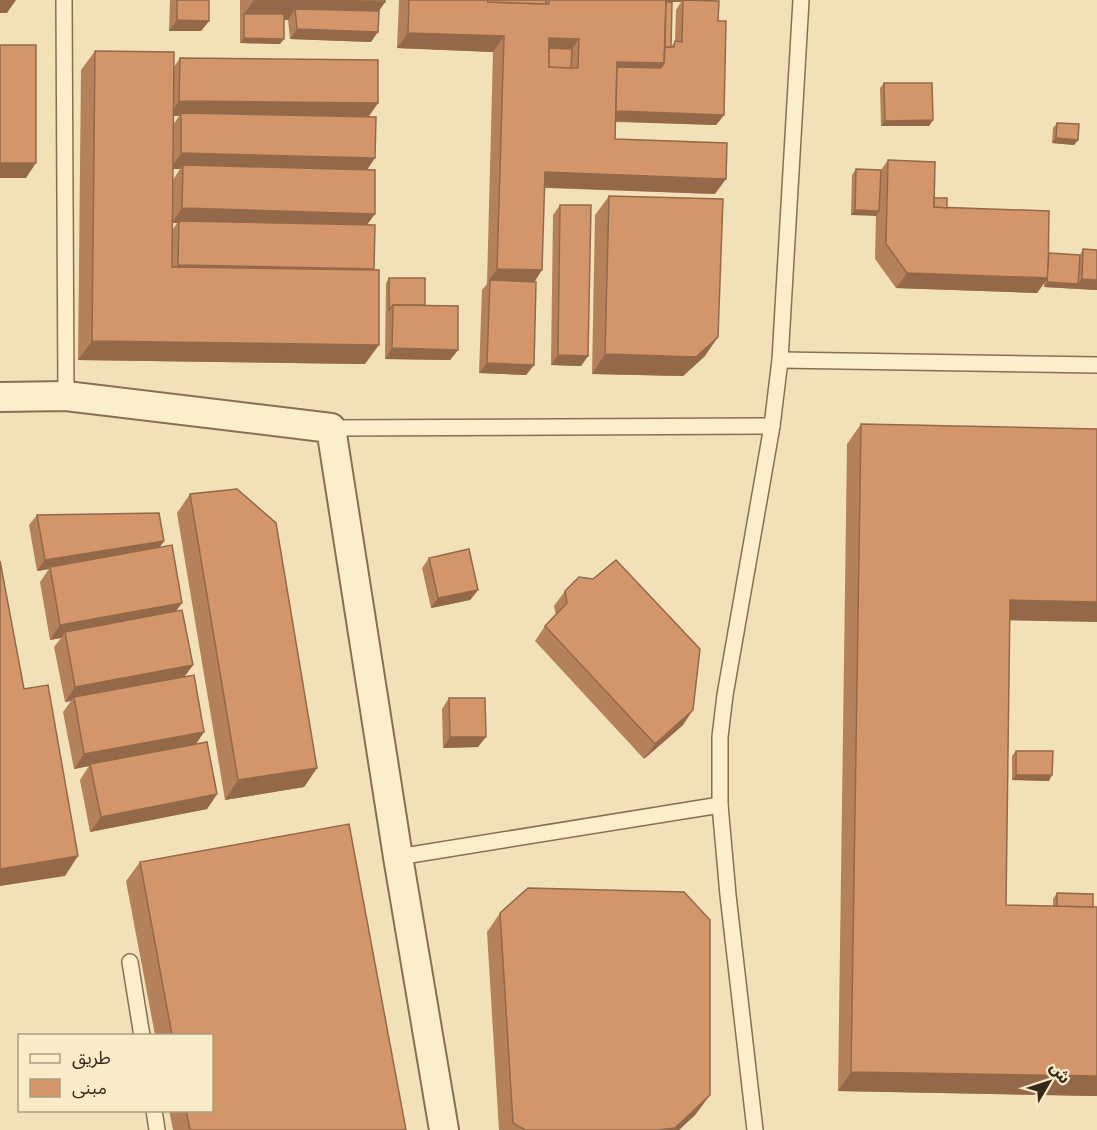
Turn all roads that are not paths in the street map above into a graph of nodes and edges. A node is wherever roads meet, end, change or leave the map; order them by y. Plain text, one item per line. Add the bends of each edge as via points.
1 (64, 0) edge
2 (801, 0) edge
3 (780, 360) junction
4 (1097, 365) edge
5 (66, 396) junction
6 (0, 397) edge
7 (772, 426) junction
8 (331, 428) junction
9 (720, 805) junction
10 (398, 857) junction
11 (130, 962) dead end
12 (142, 1034) edge
13 (154, 1112) edge
14 (157, 1130) edge
15 (444, 1130) edge
16 (755, 1130) edge

1 - 5 lane
2 - 3 lane
3 - 4 lane
3 - 7 lane
5 - 6 street
5 - 8 street
7 - 8 lane
7 - 9 lane via 725,695 720,737
8 - 10 street
9 - 10 lane
9 - 16 lane
10 - 15 street
11 - 12 lane
13 - 14 lane

